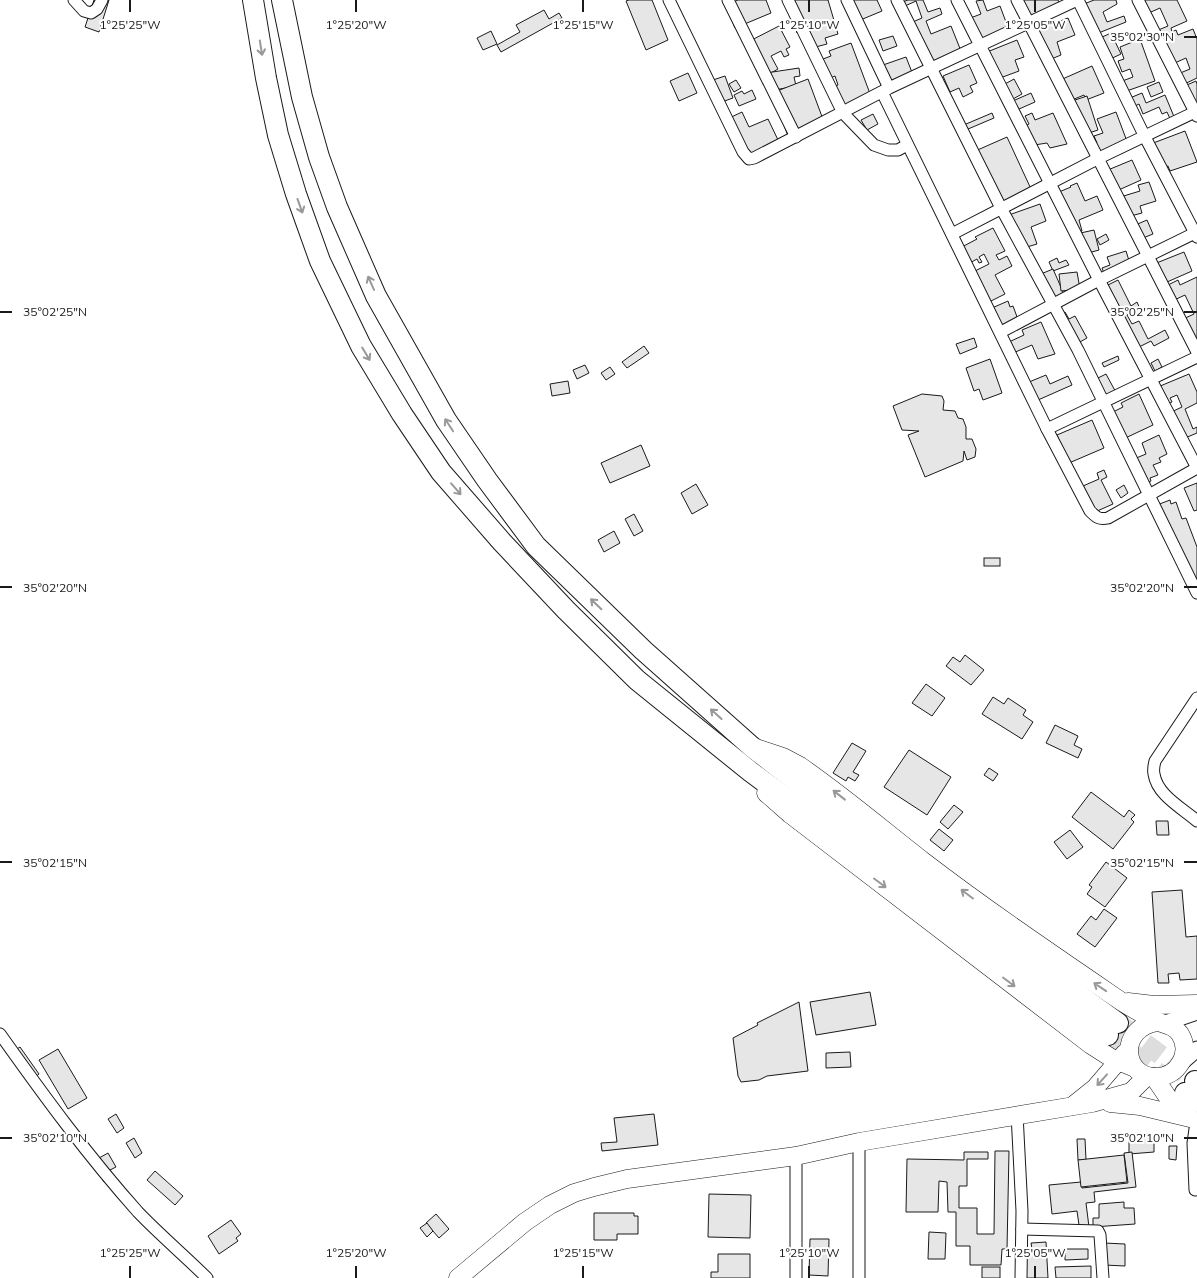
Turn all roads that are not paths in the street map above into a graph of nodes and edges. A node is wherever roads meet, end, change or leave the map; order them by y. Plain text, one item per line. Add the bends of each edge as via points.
1 (74, 0) edge
2 (102, 0) edge
3 (253, 0) edge
4 (282, 0) edge
5 (669, 0) edge
6 (728, 0) edge
7 (788, 0) edge
8 (848, 0) edge
9 (897, 0) edge
10 (957, 0) edge
11 (1017, 0) edge
12 (1078, 0) edge
13 (1138, 0) edge
14 (1028, 23) junction
15 (980, 47) junction
16 (931, 68) junction
17 (885, 90) junction
18 (843, 113) junction
19 (1196, 113) edge
20 (796, 137) junction
21 (1145, 137) junction
22 (907, 145) junction
23 (1099, 158) junction
24 (1050, 184) junction
25 (1002, 208) junction
26 (952, 234) junction
27 (1196, 234) edge
28 (1149, 256) junction
29 (1099, 280) junction
30 (1053, 304) junction
31 (1001, 332) junction
32 (1197, 352) edge
33 (1197, 357) edge
34 (1151, 379) junction
35 (1103, 403) junction
36 (1047, 429) junction
37 (1197, 468) edge
38 (1148, 494) junction
39 (1197, 593) edge
40 (1197, 698) edge
41 (752, 746) junction
42 (751, 772) junction
43 (1197, 821) edge
44 (1121, 1001) junction
45 (1197, 1004) edge
46 (1197, 1012) edge
47 (1161, 1022) junction
48 (0, 1034) edge
49 (1190, 1055) edge
50 (1137, 1066) junction
51 (1092, 1103) junction
52 (1194, 1103) edge
53 (1070, 1107) junction
54 (1018, 1114) junction
55 (859, 1142) junction
56 (796, 1156) junction
57 (1195, 1190) dead end
58 (1022, 1229) junction
59 (207, 1278) edge
60 (458, 1278) edge
61 (796, 1278) edge
62 (859, 1278) edge
63 (1021, 1278) edge
64 (1103, 1278) edge

1 - 2 street via 84,11 91,13 98,9
3 -> 42 highway via 278,135 320,261 361,346 402,414 441,472 566,610 637,680
41 -> 4 highway via 643,650 536,546 446,420 376,296 337,207 302,97
5 - 20 street via 746,156 754,158
6 - 20 street
7 - 18 street
8 - 17 street
9 - 16 street
10 - 15 street
11 - 14 street
12 - 14 street
12 - 21 street
13 - 19 street
14 - 15 street
14 - 23 street
15 - 16 street
15 - 24 street
16 - 17 street
16 - 25 street
17 - 18 street
17 - 22 street
18 - 20 street
18 - 22 street via 874,145 898,150
19 - 21 street
21 - 23 street
21 - 27 street
22 - 26 street
23 - 24 street
23 - 28 street
24 - 25 street
24 - 29 street
25 - 26 street
25 - 30 street
26 - 31 street
27 - 28 street
28 - 29 street
28 - 32 street
29 - 30 street
29 - 34 street
30 - 31 street
30 - 35 street
31 - 36 street
33 - 34 street
34 - 35 street
34 - 37 street
35 - 36 street
35 - 38 street
36 - 38 street via 1095,517 1108,518
37 - 38 street
38 - 39 street
40 - 43 street via 1155,761 1154,774 1168,798
41 - 42 highway via 1113,1029
44 -> 41 main road via 1013,928 800,766
42 -> 50 main road via 764,791 790,814 1092,1045
44 - 45 main road via 1154,1005
44 - 47 main road
46 - 47 main road
47 - 49 main road via 1171,1025 1179,1033
47 - 50 main road via 1147,1023 1131,1038
48 - 59 street via 60,1119 110,1180
49 - 50 main road via 1169,1075
50 - 51 main road via 1131,1092
50 - 52 main road via 1171,1102
50 -> 53 main road via 1095,1088
51 - 52 main road via 1140,1106
51 - 53 main road
52 - 57 street
53 - 54 main road
54 - 55 main road
54 - 58 street
55 - 56 main road
55 - 62 street
56 - 60 main road via 627,1179 574,1193 525,1222
56 - 61 street
58 - 63 street
58 - 64 street via 1098,1231

